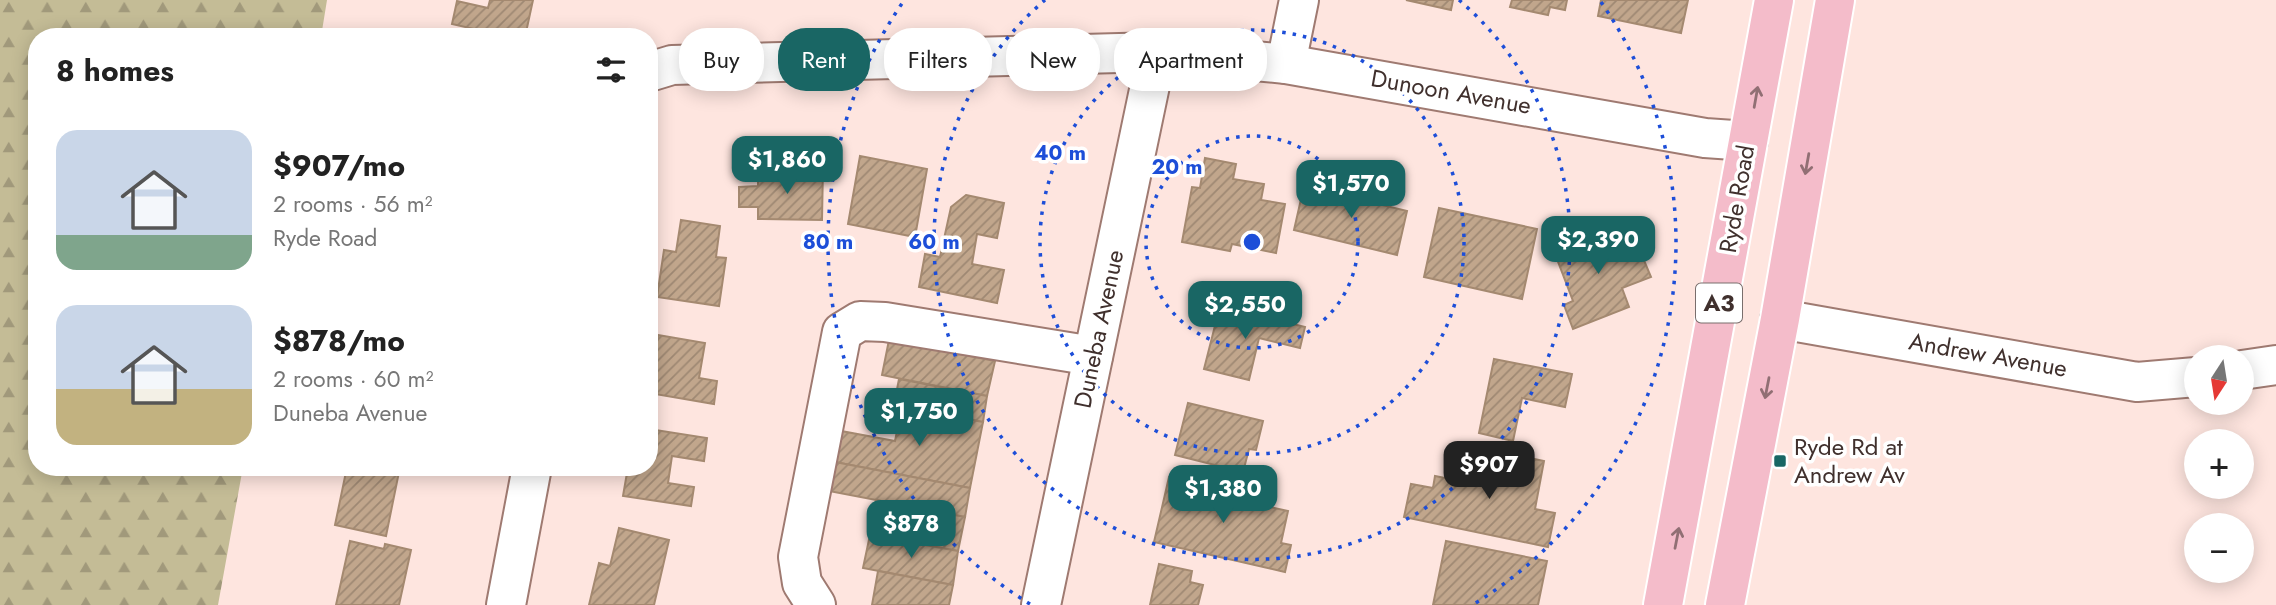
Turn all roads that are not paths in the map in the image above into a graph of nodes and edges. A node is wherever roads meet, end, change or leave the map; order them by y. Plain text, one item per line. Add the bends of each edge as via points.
1 (1299, 0) edge
2 (1774, 0) edge
3 (1835, 0) edge
4 (1114, 53) edge
5 (1267, 62) edge
6 (1286, 64) junction
7 (658, 69) edge
8 (1149, 91) edge
9 (1748, 141) junction
10 (1780, 319) junction
11 (1093, 355) junction
12 (2276, 365) edge
13 (2254, 368) edge
14 (2184, 378) edge
15 (530, 476) edge
16 (506, 605) edge
17 (816, 605) edge
18 (1041, 605) edge
19 (1663, 605) edge
20 (1725, 605) edge

1 - 6 street
9 -> 2 highway, Ryde Road / A3
3 -> 10 highway, A3
4 - 7 street, Dunoon Avenue via 671,65
5 - 6 street, Dunoon Avenue
6 - 9 street, Dunoon Avenue via 1705,138
8 - 11 street, Duneba Avenue
19 -> 9 highway, Ryde Road / A3
10 - 14 street, Andrew Avenue via 2137,382
10 -> 20 highway, A3
11 - 17 street via 885,322 860,321 842,332 799,557 802,583
11 - 18 street, Duneba Avenue
12 - 13 street
15 - 16 street

